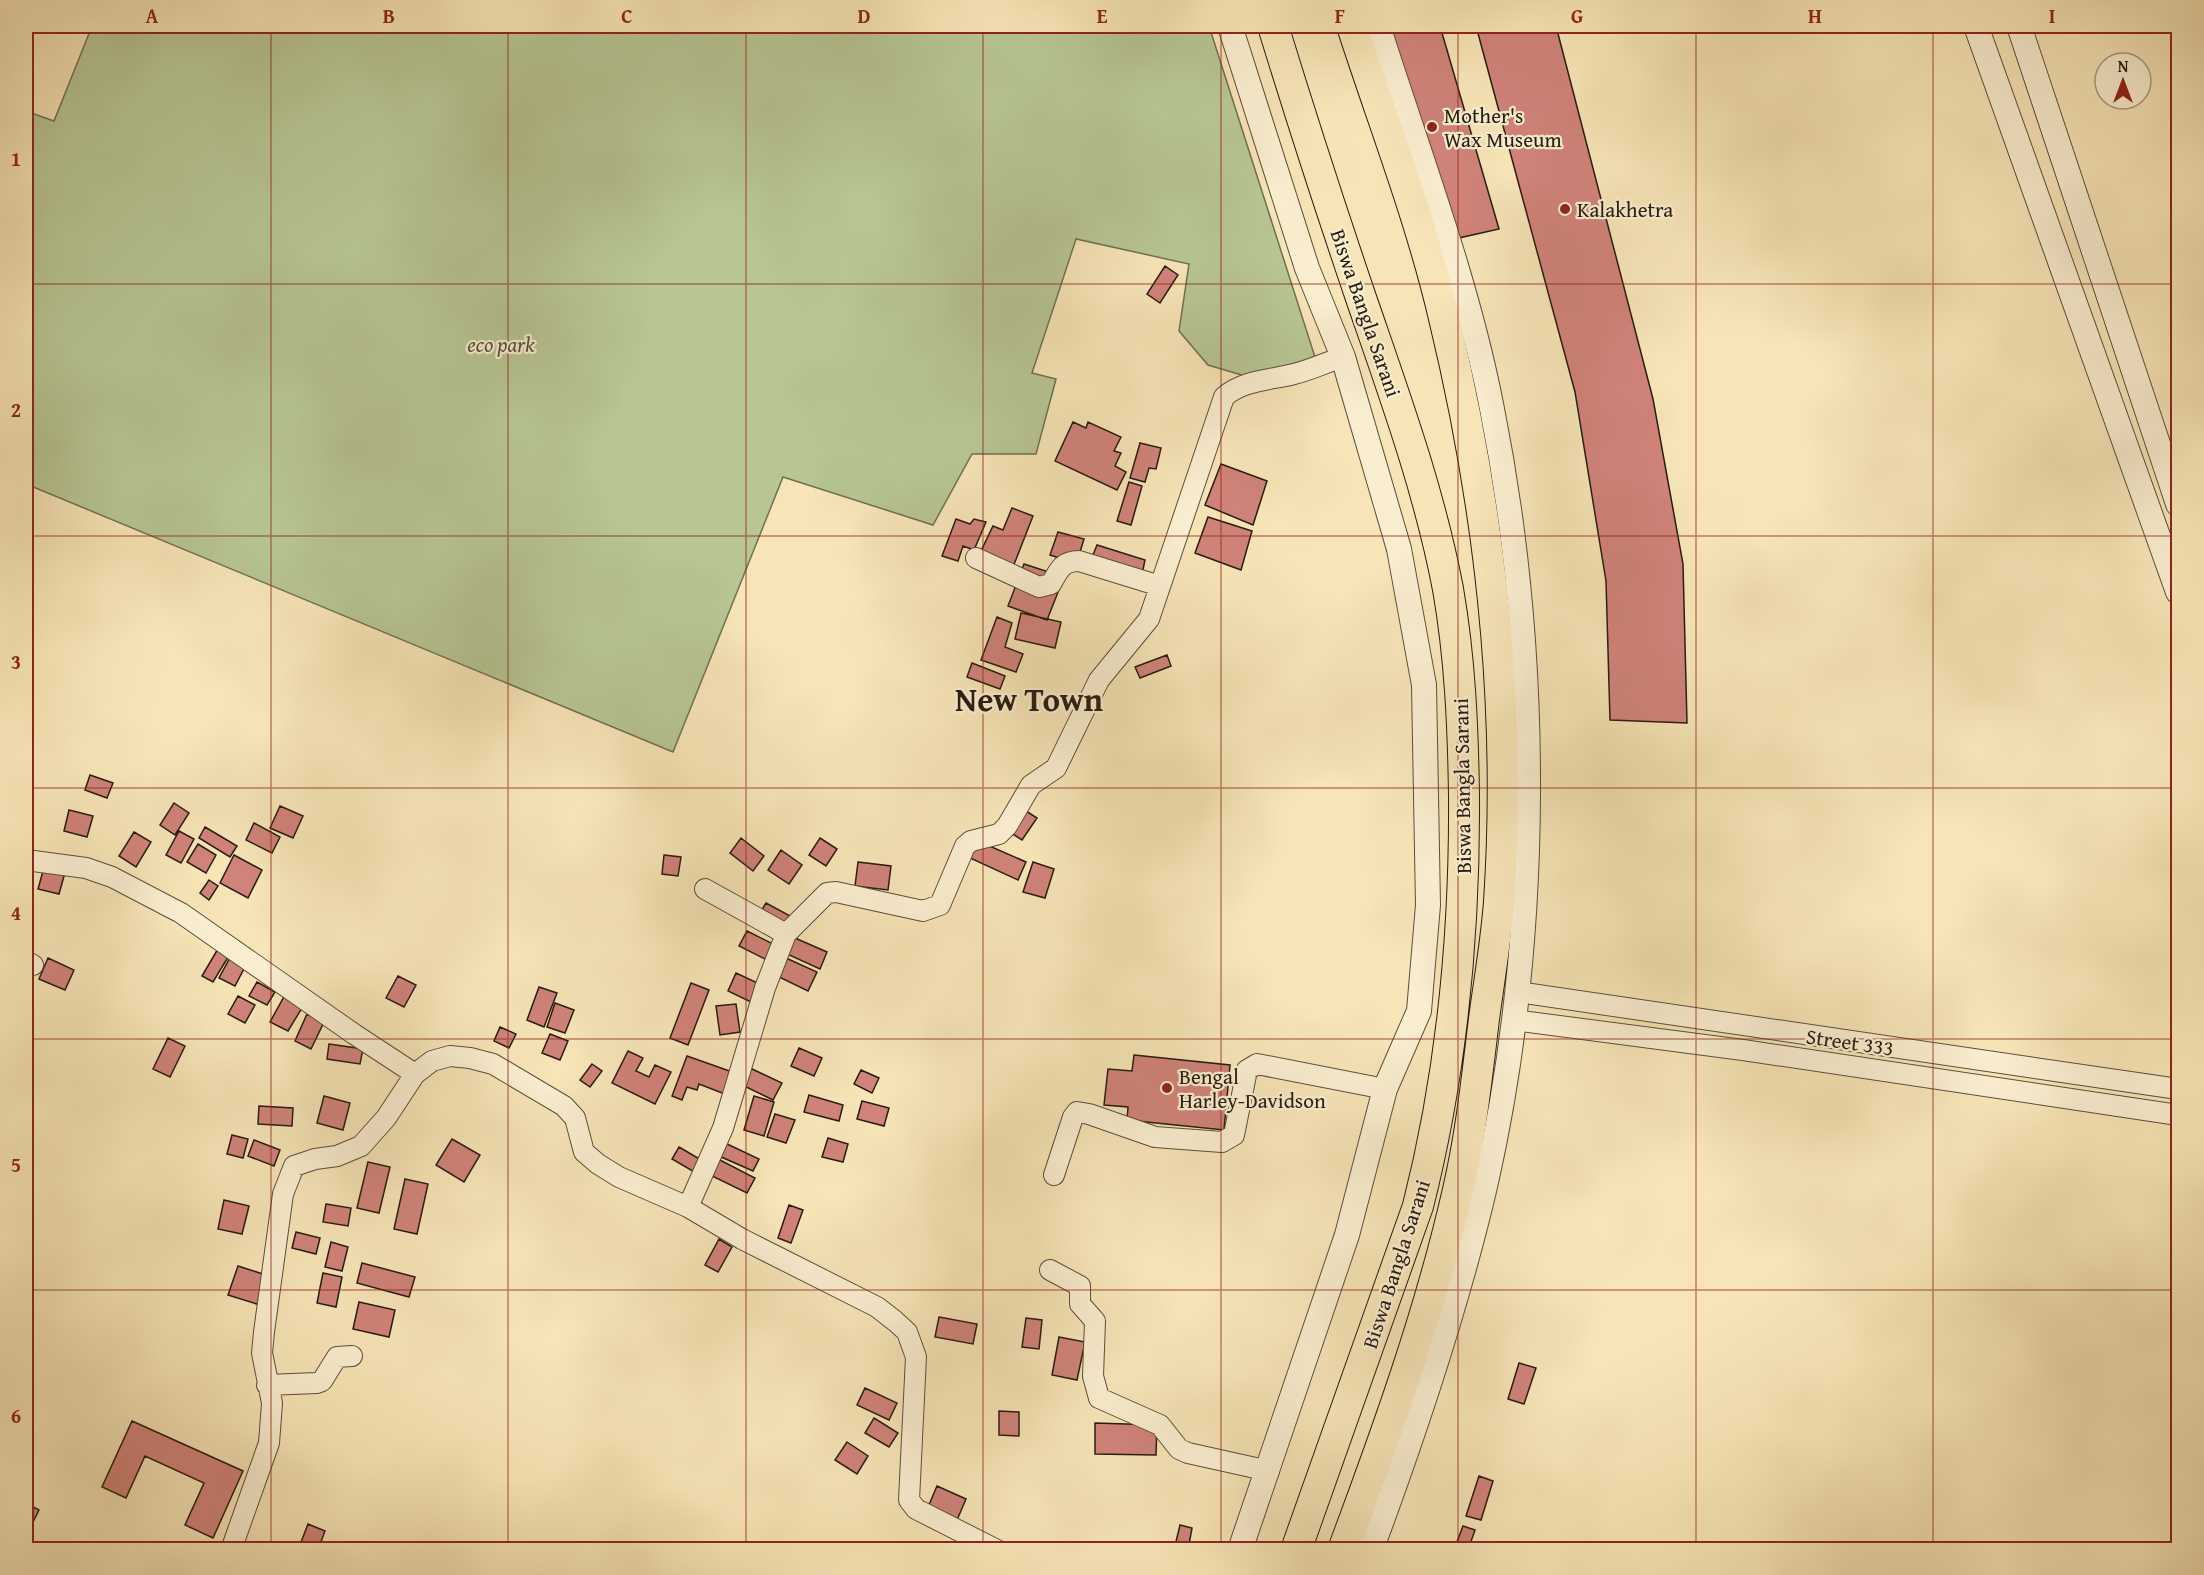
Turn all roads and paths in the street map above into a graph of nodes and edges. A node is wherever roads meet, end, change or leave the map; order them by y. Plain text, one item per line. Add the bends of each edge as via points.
1 (1230, 26) edge
2 (1273, 26) edge
3 (1352, 26) edge
4 (1378, 26) edge
5 (1976, 26) edge
6 (2019, 26) edge
7 (1343, 357) junction
8 (2178, 504) edge
9 (976, 558) dead end
10 (1160, 586) junction
11 (2178, 592) edge
12 (26, 860) edge
13 (705, 888) dead end
14 (786, 934) junction
15 (1518, 992) junction
16 (1514, 1020) junction
17 (415, 1074) junction
18 (1384, 1089) junction
19 (2178, 1089) edge
20 (2178, 1115) edge
21 (1054, 1175) dead end
22 (688, 1207) junction
23 (1050, 1270) dead end
24 (352, 1356) dead end
25 (267, 1385) junction
26 (1269, 1471) junction
27 (231, 1550) edge
28 (997, 1550) edge
29 (1240, 1550) edge
30 (1296, 1550) edge
31 (1343, 1550) edge
32 (1371, 1550) edge

1 - 7 street via 1307,268
2 - 30 main road, Biswa Bangla Sarani via 1425,490 1448,590 1460,678 1463,746 1465,880 1459,964 1432,1152 1418,1206
3 - 31 main road, Biswa Bangla Sarani via 1444,316 1474,468 1491,568 1502,806 1499,904 1476,1091 1459,1190 1414,1349
4 - 15 street via 1466,304 1492,408 1512,539 1528,761
5 - 11 street
6 - 8 street
7 - 10 street via 1297,373 1250,383 1224,397
7 - 18 street via 1399,549 1424,686 1428,905 1422,983 1419,1011
9 - 10 street via 1039,587 1051,584 1069,561
10 - 14 street via 1149,619 1100,680 1056,768 1031,784 999,834 965,846 936,908 923,911 827,893
12 - 17 street via 86,868 181,913
13 - 14 street
14 - 22 street via 765,988 723,1128
15 - 16 street
15 - 19 street, Street 333
16 - 20 street, Street 333
16 - 32 street via 1486,1179 1472,1234 1420,1418
17 - 22 street via 432,1061 450,1056 493,1064 564,1106 575,1118 584,1152 598,1164
17 - 25 street via 386,1118 361,1146 294,1166 283,1194 273,1250 262,1353
18 - 21 street via 1257,1064 1247,1071 1234,1135 1229,1140 1155,1137 1077,1112
18 - 26 street via 1347,1235
22 - 28 street via 742,1239 877,1307 907,1332 915,1357 909,1500 915,1509
23 - 26 street via 1080,1286 1080,1304 1095,1321 1093,1376 1099,1398 1160,1425 1179,1449 1188,1453
24 - 25 street via 337,1357 327,1375 317,1383
25 - 27 street via 272,1404 269,1443
26 - 29 street

